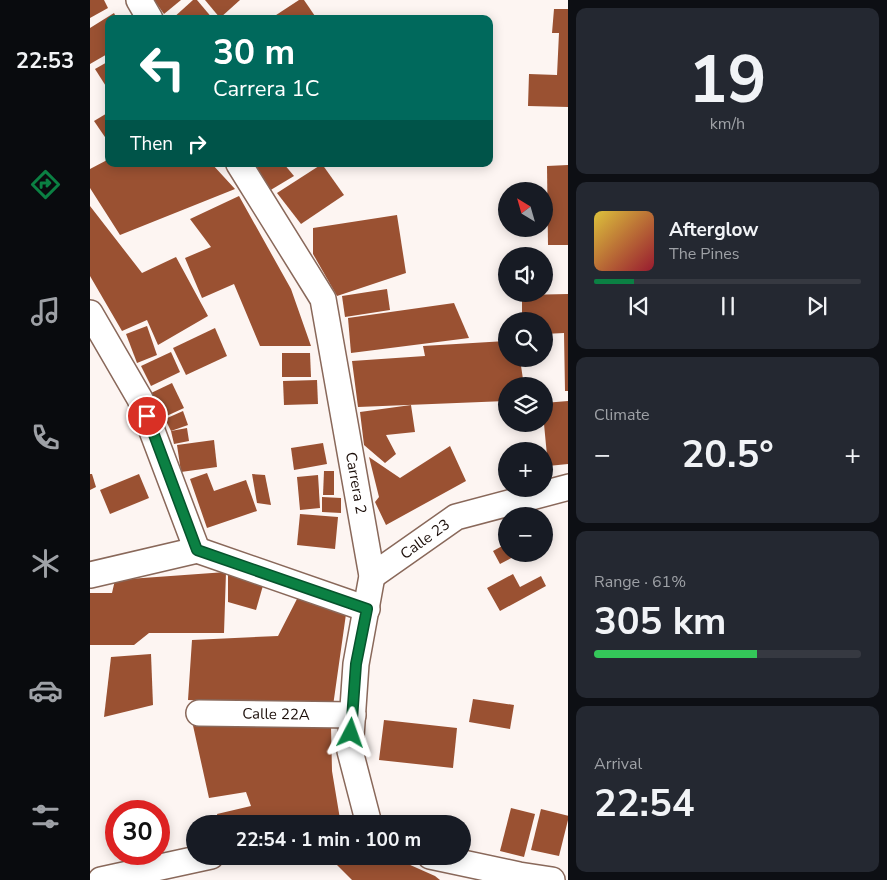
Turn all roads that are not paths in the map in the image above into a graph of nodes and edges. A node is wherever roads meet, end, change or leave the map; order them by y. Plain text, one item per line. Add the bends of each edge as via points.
1 (139, 0) edge
2 (148, 15) edge
3 (241, 167) edge
4 (90, 313) edge
5 (568, 487) edge
6 (197, 550) junction
7 (90, 574) edge
8 (372, 576) junction
9 (367, 609) junction
10 (199, 713) dead end
11 (353, 715) junction
12 (364, 815) edge
13 (186, 861) edge
14 (471, 865) edge
15 (101, 880) edge
16 (552, 880) edge

1 - 2 street
3 - 8 street, Carrera 2 via 323,299
4 - 6 street via 140,399
5 - 8 street, Calle 23 via 456,517
6 - 7 street
6 - 9 street
8 - 9 street, Carrera 2
9 - 11 street, Carrera 2 via 356,664
10 - 11 street, Calle 22A
11 - 12 street, Carrera 2 via 350,751
13 - 15 street
14 - 16 street

